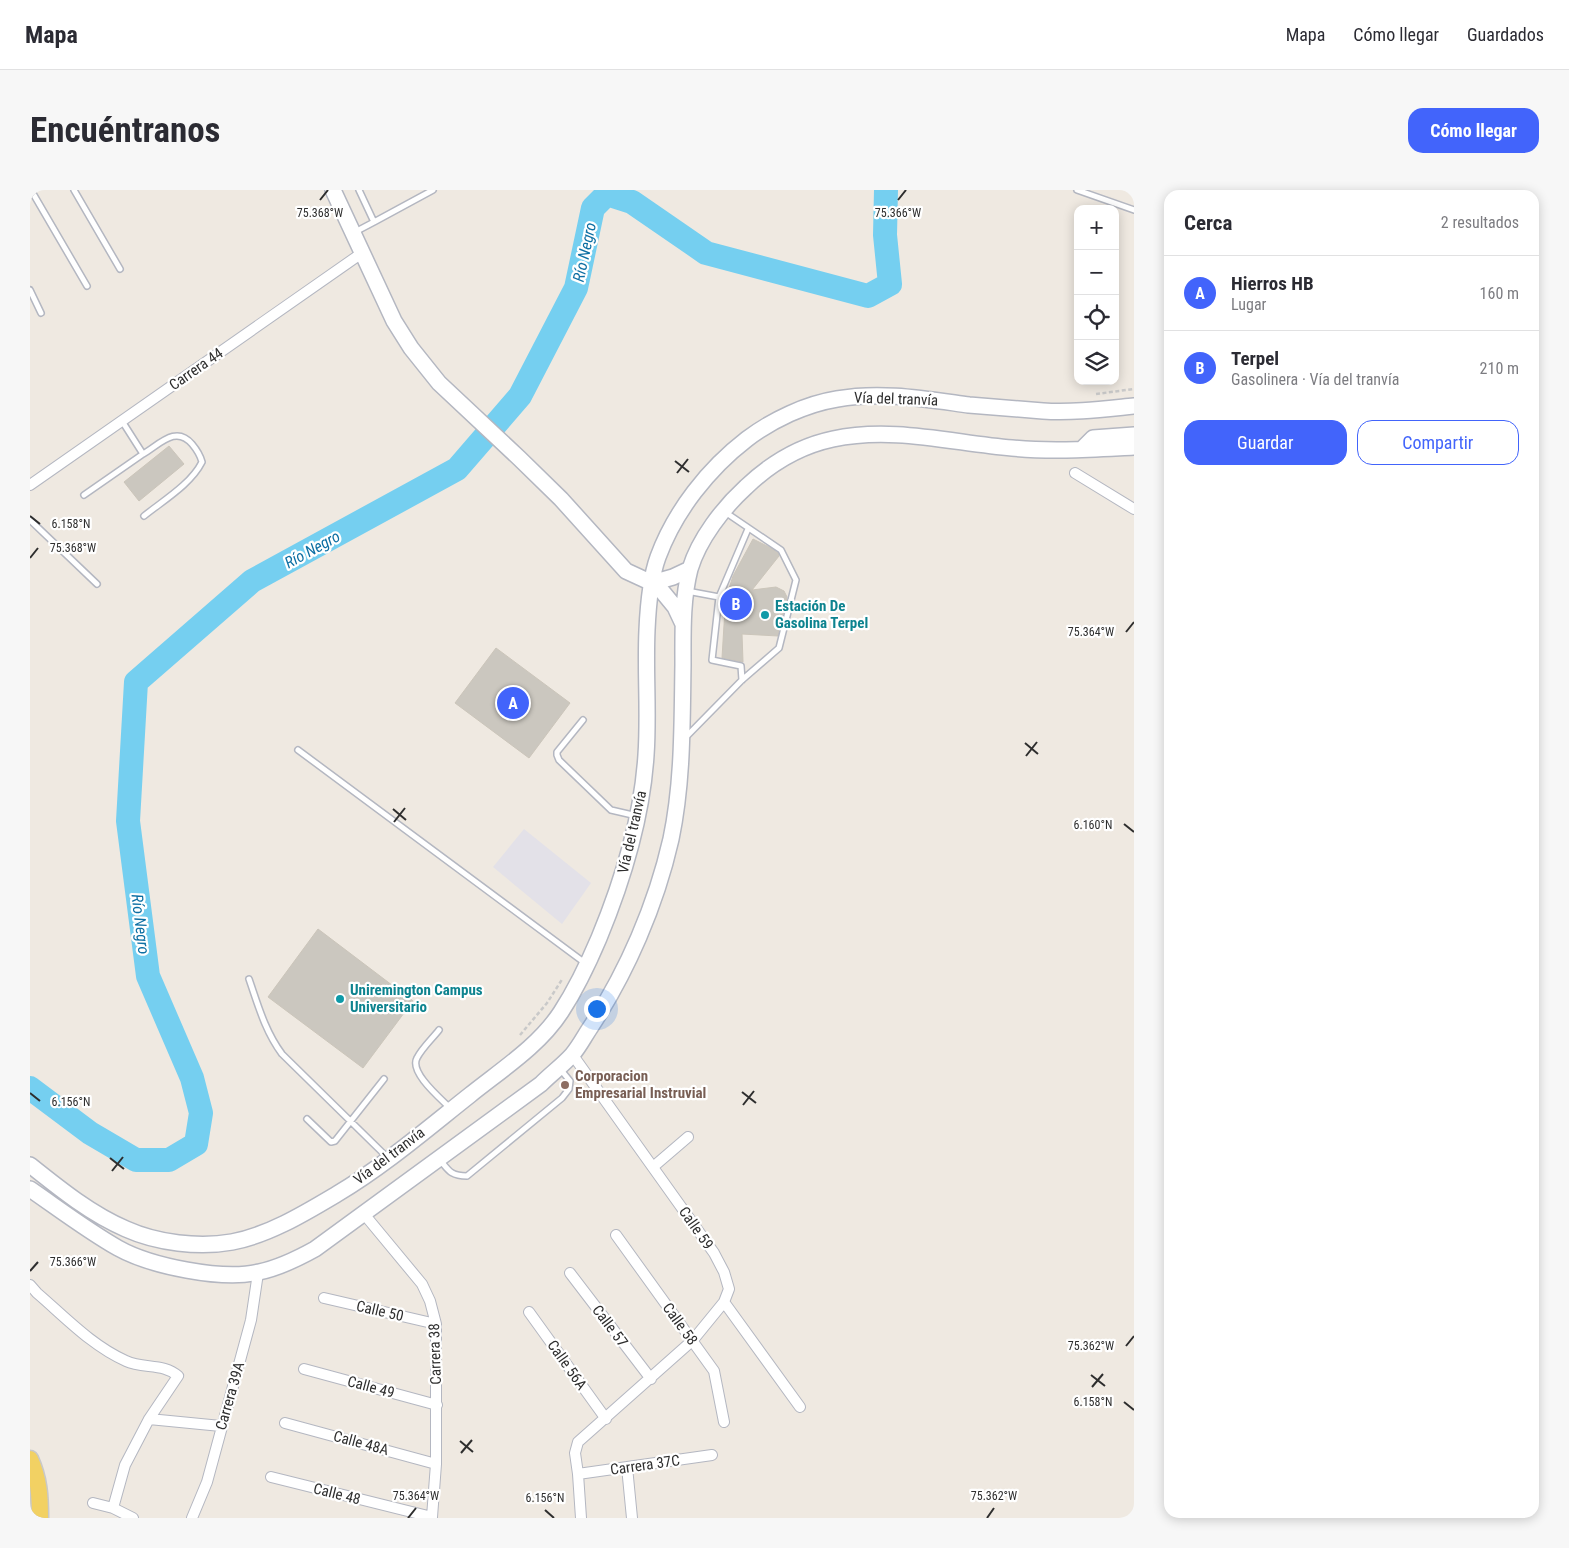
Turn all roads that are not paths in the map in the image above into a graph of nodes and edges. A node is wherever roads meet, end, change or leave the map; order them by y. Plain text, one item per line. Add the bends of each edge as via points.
1 (31, 190) edge
2 (74, 190) edge
3 (333, 190) edge
4 (359, 190) edge
5 (434, 190) edge
6 (1077, 190) edge
7 (1134, 210) edge
8 (374, 222) junction
9 (353, 233) junction
10 (362, 254) junction
11 (120, 269) dead end
12 (87, 286) dead end
13 (30, 290) edge
14 (41, 313) dead end
15 (1134, 406) edge
16 (1081, 410) junction
17 (1134, 417) edge
18 (122, 422) junction
19 (1134, 435) edge
20 (1134, 447) edge
21 (1082, 450) junction
22 (143, 454) junction
23 (1075, 473) dead end
24 (30, 485) edge
25 (84, 495) dead end
26 (1134, 508) edge
27 (723, 510) junction
28 (144, 516) dead end
29 (30, 520) edge
30 (748, 528) junction
31 (690, 569) junction
32 (652, 583) junction
33 (97, 584) dead end
34 (687, 590) junction
35 (719, 597) junction
36 (683, 624) junction
37 (742, 680) junction
38 (582, 720) dead end
39 (682, 740) junction
40 (298, 750) dead end
41 (637, 817) junction
42 (582, 961) junction
43 (249, 979) dead end
44 (440, 1030) dead end
45 (572, 1054) junction
46 (559, 1068) junction
47 (384, 1079) dead end
48 (451, 1110) junction
49 (307, 1119) dead end
50 (351, 1122) junction
51 (688, 1137) dead end
52 (388, 1158) junction
53 (439, 1158) junction
54 (30, 1165) edge
55 (653, 1166) junction
56 (30, 1189) edge
57 (364, 1214) junction
58 (616, 1235) dead end
59 (258, 1272) junction
60 (570, 1273) dead end
61 (33, 1289) edge
62 (324, 1298) dead end
63 (724, 1302) junction
64 (529, 1312) dead end
65 (436, 1324) junction
66 (693, 1340) junction
67 (304, 1369) dead end
68 (651, 1379) junction
69 (437, 1405) junction
70 (800, 1407) dead end
71 (149, 1419) junction
72 (606, 1419) junction
73 (724, 1422) dead end
74 (285, 1423) dead end
75 (221, 1426) junction
76 (712, 1455) dead end
77 (30, 1459) edge
78 (436, 1464) junction
79 (627, 1467) junction
80 (578, 1474) junction
81 (271, 1477) dead end
82 (93, 1503) dead end
83 (113, 1508) junction
84 (432, 1517) edge
85 (40, 1518) edge
86 (133, 1518) edge
87 (192, 1518) edge
88 (581, 1518) edge
89 (632, 1518) edge

1 - 12 lane
2 - 11 lane
3 - 9 main road
4 - 8 lane
5 - 8 lane
6 - 7 lane
8 - 9 lane
9 - 10 main road
10 - 18 street, Carrera 44
10 - 32 main road via 394,321 438,383 561,499 626,571
13 - 14 lane
15 - 16 main road, Vía del tranvía
16 - 17 main road via 1091,420
16 - 32 main road, Vía del tranvía via 1048,411 873,395 838,398 811,405 748,438 705,479 668,534 657,559
18 - 22 lane
18 - 24 street, Carrera 44
19 - 21 main road via 1093,438
20 - 21 main road, Vía del tranvía
21 - 27 main road, Vía del tranvía via 1014,449 887,433 830,439 781,459 756,477
22 - 25 lane
22 - 28 lane via 180,435 187,438 202,462 197,472
23 - 26 street
27 - 30 lane
27 - 31 main road, Vía del tranvía
29 - 33 lane
30 - 35 lane
30 - 37 lane via 781,550 796,580 779,648
31 - 32 main road
31 - 34 main road, Vía del tranvía
32 - 36 main road via 670,599
32 - 41 main road, Vía del tranvía via 647,632 646,756
34 - 35 lane
34 - 36 main road, Vía del tranvía
35 - 37 lane via 712,660 741,666
36 - 39 main road, Vía del tranvía
37 - 39 lane
38 - 41 lane via 556,756 612,810
39 - 45 main road, Vía del tranvía via 671,839 645,921 606,1003
40 - 42 lane
41 - 42 main road, Vía del tranvía via 614,901
42 - 48 main road, Vía del tranvía via 559,1015 538,1041
43 - 50 lane via 266,1029 282,1054
44 - 48 lane via 415,1065 417,1073
45 - 46 main road, Vía del tranvía
45 - 55 street, Calle 59
46 - 53 main road, Vía del tranvía
46 - 53 lane via 570,1082 569,1090 466,1176 456,1176
47 - 50 lane
48 - 52 main road, Vía del tranvía
49 - 50 lane via 331,1142
50 - 52 lane
51 - 55 street
52 - 54 main road, Vía del tranvía via 348,1187 280,1225 233,1242 210,1244 157,1239 127,1230 61,1190
53 - 57 main road, Vía del tranvía
55 - 63 street, Calle 59 via 724,1272 729,1289
56 - 59 main road, Vía del tranvía via 93,1233 141,1259 223,1274
57 - 59 main road, Vía del tranvía via 297,1259
57 - 65 street, Carrera 38 via 422,1284
58 - 66 street, Calle 58
59 - 75 street, Carrera 39A via 251,1320
60 - 68 street, Calle 57
61 - 71 street via 91,1340 128,1362 171,1370 178,1376
62 - 65 street, Calle 50
63 - 66 street
63 - 70 street
64 - 72 street, Calle 56A
65 - 69 street, Carrera 38
66 - 68 street
66 - 73 street, Calle 58 via 714,1371
67 - 69 street, Calle 49
68 - 72 street
69 - 78 street, Carrera 38
71 - 75 street
71 - 83 street via 125,1465
72 - 80 street via 578,1442 575,1454
74 - 78 street, Calle 48A
75 - 87 street, Carrera 39A via 207,1482
76 - 79 street, Carrera 37C
77 - 85 main road via 38,1480
78 - 84 street, Carrera 38
79 - 80 street, Carrera 37C
79 - 89 street
80 - 88 street
81 - 84 street, Calle 48
82 - 83 street
83 - 86 street

